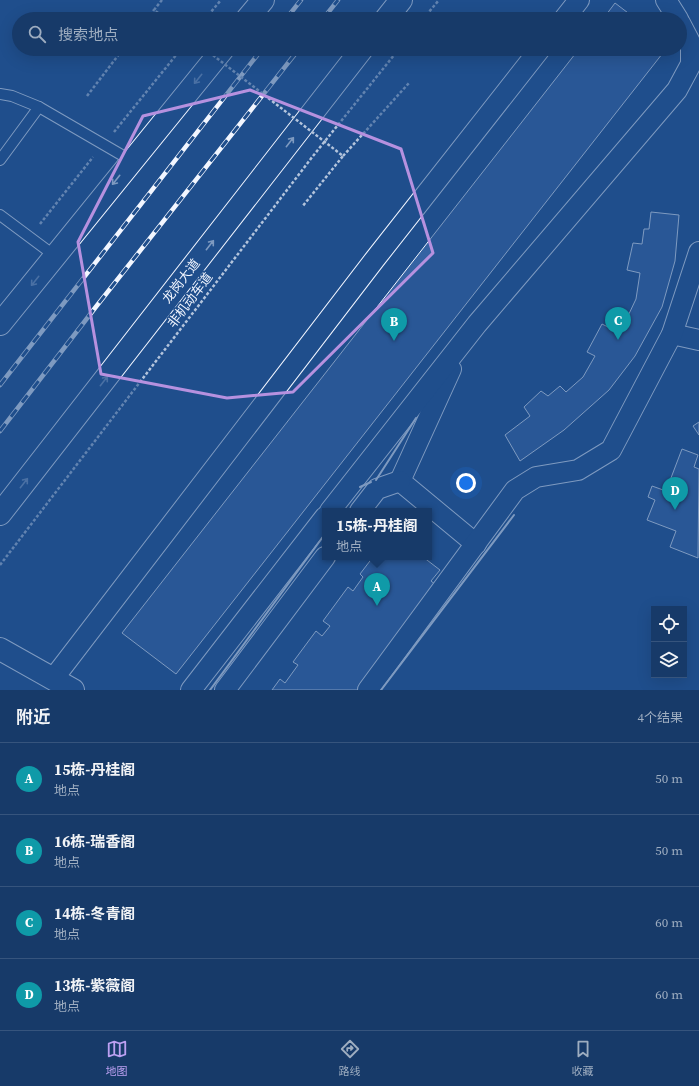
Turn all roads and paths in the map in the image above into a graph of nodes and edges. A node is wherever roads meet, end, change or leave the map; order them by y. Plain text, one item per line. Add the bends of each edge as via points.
1 (162, 0) edge
2 (221, 0) edge
3 (263, 0) edge
4 (400, 0) edge
5 (439, 0) edge
6 (579, 0) edge
7 (666, 0) edge
8 (154, 10) joint
9 (157, 12) edge
10 (211, 12) edge
11 (253, 12) edge
12 (391, 12) edge
13 (429, 12) edge
14 (570, 12) edge
15 (674, 12) edge
16 (687, 36) edge
17 (118, 56) edge
18 (213, 56) edge
19 (217, 56) edge
20 (357, 56) edge
21 (393, 56) edge
22 (534, 56) edge
23 (409, 83) dead end
24 (0, 94) edge
25 (87, 96) dead end
26 (39, 108) junction
27 (343, 156) junction
28 (0, 160) edge
29 (132, 162) junction
30 (302, 207) dead end
31 (0, 215) edge
32 (699, 252) edge
33 (55, 256) junction
34 (0, 324) edge
35 (672, 334) junction
36 (699, 340) edge
37 (464, 341) junction
38 (400, 481) junction
39 (332, 508) edge
40 (362, 508) edge
41 (0, 514) edge
42 (322, 521) edge
43 (476, 544) junction
44 (323, 560) edge
45 (0, 565) edge
46 (0, 649) edge
47 (53, 679) junction
48 (73, 690) edge
49 (191, 690) edge
50 (225, 690) edge
51 (368, 690) edge

1 - 8 path
2 - 10 path
3 - 11 main road
4 - 12 main road
5 - 13 path
6 - 14 street
7 - 15 street
8 - 9 path
16 - 37 street via 691,44 691,64 677,90
17 - 25 path
18 - 27 path, bridge
19 -> 29 main road
41 -> 20 main road, 龙岗大道
21 - 45 path, 非机动车道 via 313,156
22 - 47 street via 370,265
23 - 27 path
24 - 26 lane via 12,96
26 - 28 lane
26 - 29 lane
27 - 30 path, bridge
29 -> 33 main road
31 - 33 lane
32 - 35 street
33 -> 34 main road
35 - 36 street
35 - 43 street via 611,450 578,470 536,477 515,490
37 - 38 street
37 - 39 street
38 - 40 street via 377,488
38 - 43 street
42 - 49 street
43 - 51 street
44 - 50 street
46 - 47 main road
47 - 48 main road

